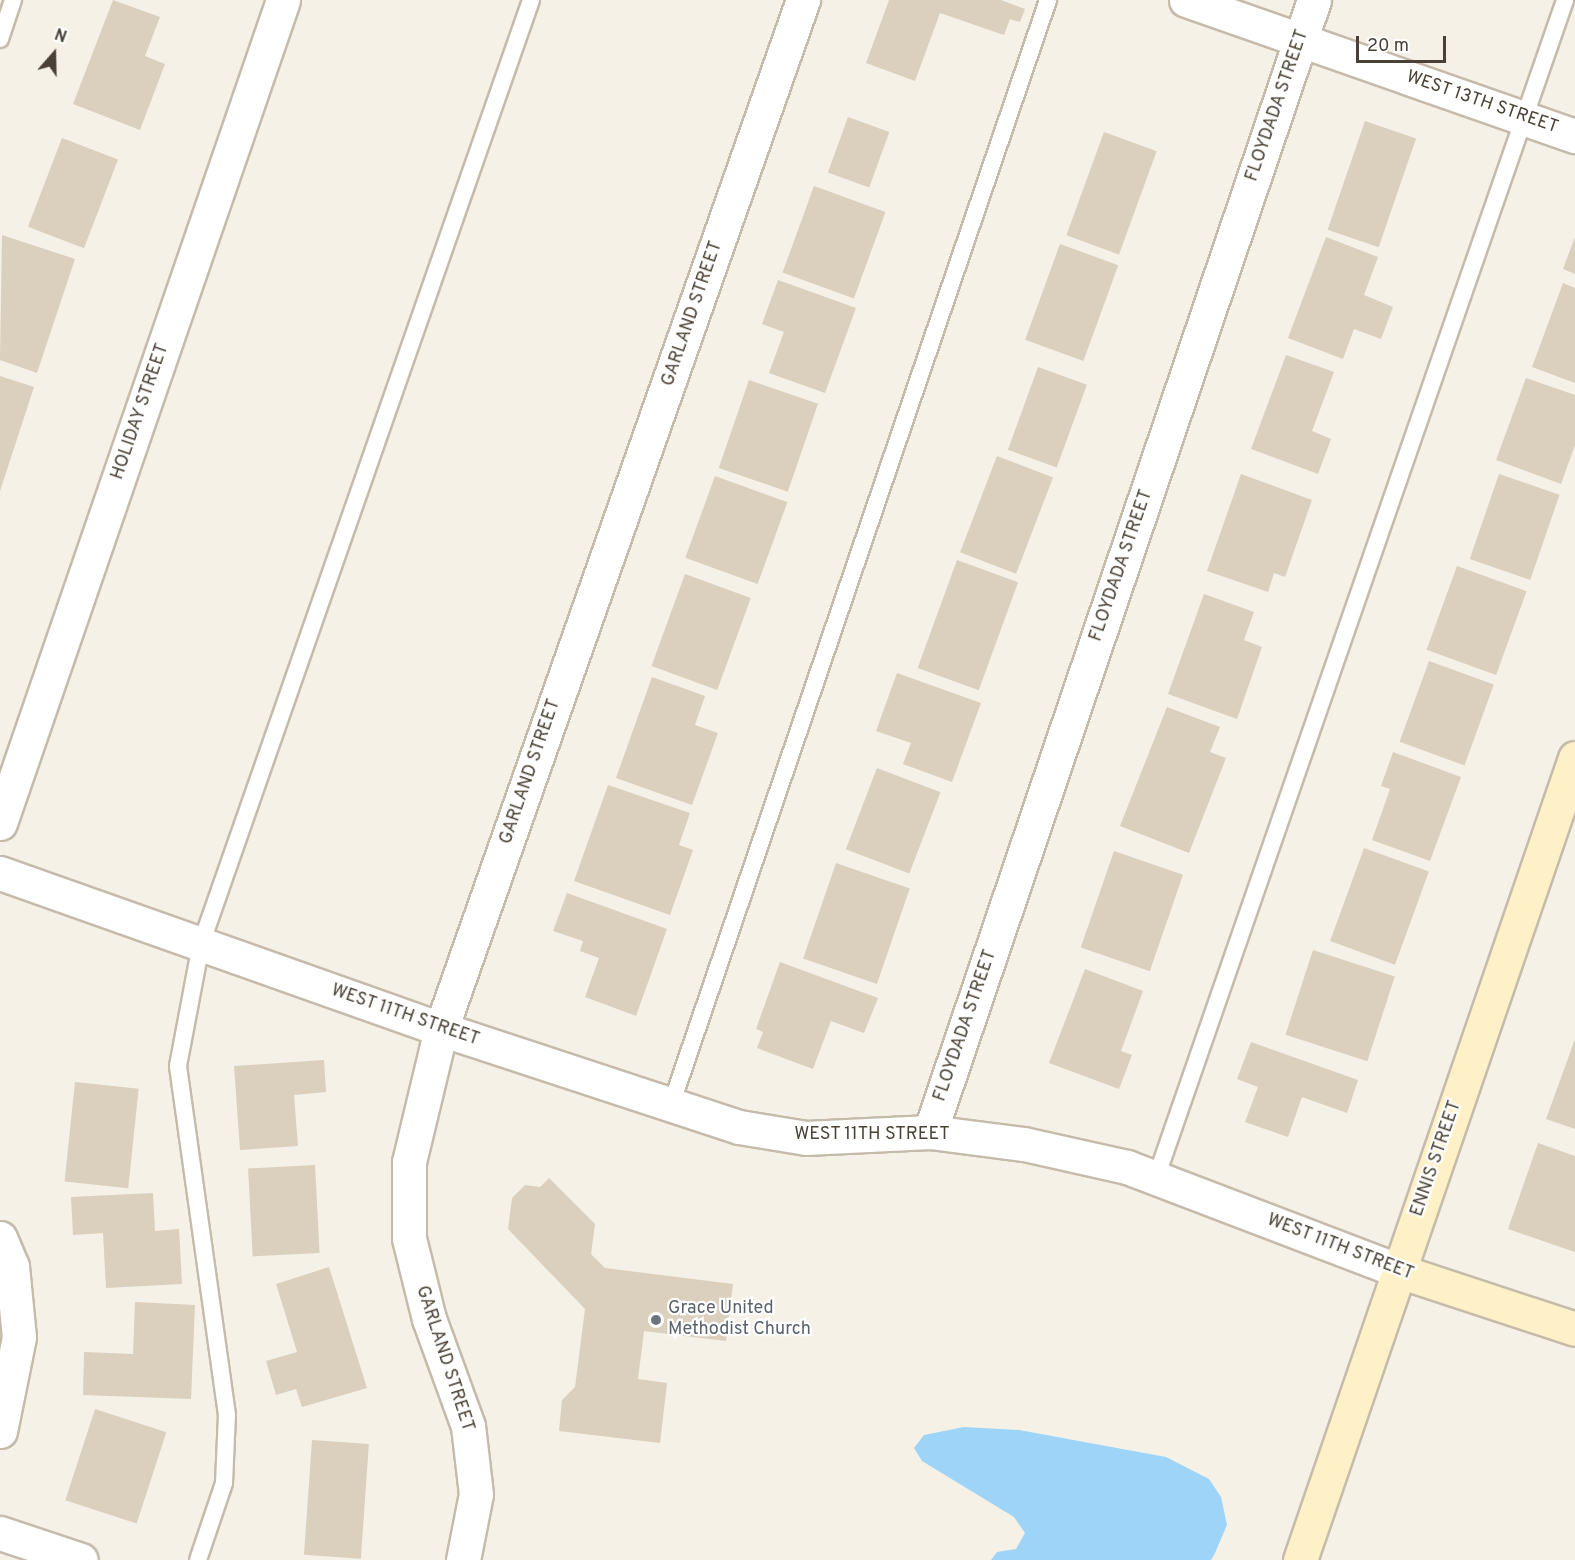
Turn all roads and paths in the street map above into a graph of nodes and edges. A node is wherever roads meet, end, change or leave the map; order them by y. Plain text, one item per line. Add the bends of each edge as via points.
1 (13, 0) edge
2 (283, 0) edge
3 (531, 0) edge
4 (803, 0) edge
5 (1048, 0) edge
6 (1186, 0) edge
7 (1314, 0) edge
8 (1565, 0) edge
9 (0, 39) edge
10 (1300, 40) junction
11 (1525, 118) junction
12 (1575, 136) edge
13 (1575, 758) edge
14 (0, 823) edge
15 (0, 873) edge
16 (201, 944) junction
17 (441, 1029) junction
18 (671, 1105) junction
19 (930, 1132) junction
20 (1156, 1178) junction
21 (0, 1238) edge
22 (1399, 1271) junction
23 (1575, 1329) edge
24 (0, 1431) edge
25 (0, 1533) edge
26 (81, 1560) edge
27 (198, 1560) edge
28 (463, 1560) edge
29 (1300, 1560) edge

1 - 9 lane
2 - 14 street, HOLIDAY STREET
3 - 16 lane
4 - 17 street, GARLAND STREET
5 - 18 lane
6 - 10 street, WEST 13TH STREET
7 - 10 street, FLOYDADA STREET
8 - 11 lane
10 - 11 street, WEST 13TH STREET
10 - 19 street, FLOYDADA STREET
11 - 12 street, WEST 13TH STREET
11 - 20 lane
13 - 22 main road, ENNIS STREET
15 - 16 street, WEST 11TH STREET
16 - 17 street, WEST 11TH STREET
16 - 27 lane via 178,1066 227,1415 224,1483
17 - 18 street, WEST 11TH STREET
17 - 28 street, GARLAND STREET via 409,1162 409,1238 429,1318 468,1426 476,1494
18 - 19 street, WEST 11TH STREET via 739,1127 806,1138
19 - 20 street, WEST 11TH STREET via 1024,1144 1127,1167
20 - 22 street, WEST 11TH STREET
21 - 24 street via 12,1266 19,1337
22 - 23 main road, WEST 11TH STREET
22 - 29 main road, ENNIS STREET
25 - 26 street

